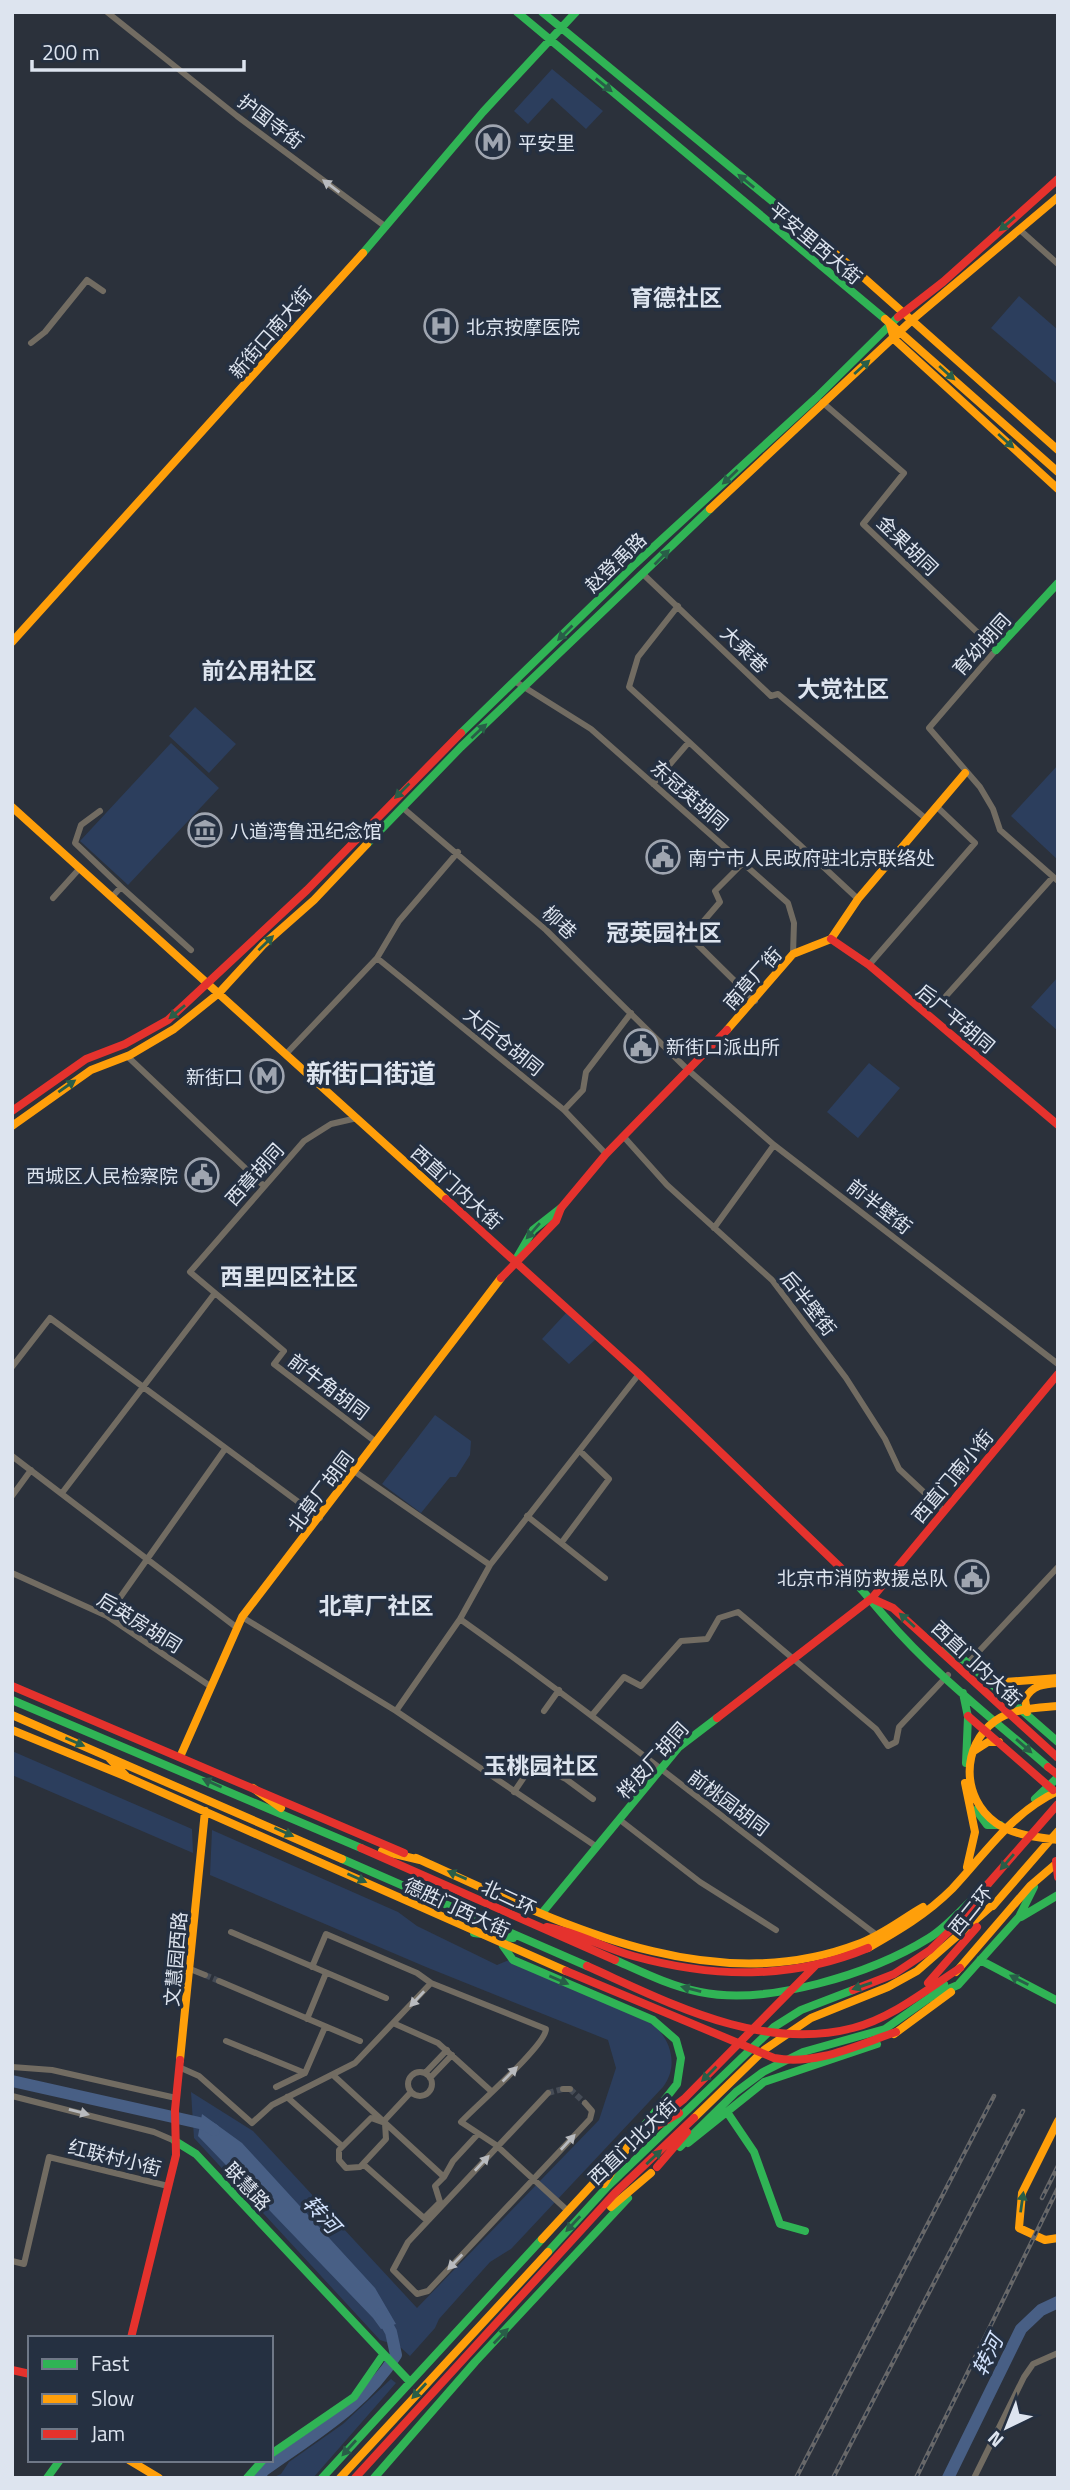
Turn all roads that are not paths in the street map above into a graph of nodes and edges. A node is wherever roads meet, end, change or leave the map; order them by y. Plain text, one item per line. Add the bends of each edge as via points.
1 (107, 12) edge
2 (517, 12) edge
3 (542, 12) edge
4 (576, 12) edge
5 (561, 30) junction
6 (551, 43) junction
7 (1058, 179) edge
8 (1058, 197) edge
9 (386, 227) junction
10 (1020, 230) junction
11 (1058, 264) edge
12 (103, 291) dead end
13 (903, 312) junction
14 (912, 320) junction
15 (890, 325) junction
16 (900, 331) junction
17 (894, 339) junction
18 (31, 343) dead end
19 (822, 402) junction
20 (1058, 450) edge
21 (1058, 472) edge
22 (1058, 489) edge
23 (644, 575) junction
24 (1058, 583) edge
25 (678, 606) junction
26 (12, 642) edge
27 (996, 650) junction
28 (516, 682) junction
29 (524, 689) junction
30 (689, 741) junction
31 (965, 773) junction
32 (653, 784) junction
33 (936, 806) junction
34 (12, 807) edge
35 (403, 808) junction
36 (100, 811) dead end
37 (925, 818) junction
38 (458, 852) junction
39 (743, 863) junction
40 (80, 868) junction
41 (1056, 879) edge
42 (121, 887) junction
43 (112, 897) junction
44 (53, 898) dead end
45 (858, 898) junction
46 (831, 939) junction
47 (191, 950) dead end
48 (793, 954) junction
49 (377, 958) junction
50 (869, 965) junction
51 (210, 984) junction
52 (219, 993) junction
53 (946, 996) dead end
54 (755, 1001) junction
55 (631, 1013) junction
56 (286, 1054) junction
57 (127, 1056) junction
58 (687, 1069) junction
59 (564, 1110) junction
60 (12, 1111) edge
61 (357, 1118) junction
62 (1058, 1125) edge
63 (12, 1126) edge
64 (624, 1137) junction
65 (774, 1145) junction
66 (607, 1154) junction
67 (264, 1186) junction
68 (714, 1228) junction
69 (514, 1261) junction
70 (190, 1272) joint
71 (215, 1293) junction
72 (1058, 1364) edge
73 (12, 1367) edge
74 (639, 1374) junction
75 (1058, 1374) edge
76 (142, 1387) junction
77 (376, 1442) junction
78 (225, 1449) junction
79 (580, 1451) junction
80 (12, 1456) edge
81 (31, 1470) junction
82 (354, 1471) junction
83 (62, 1493) junction
84 (12, 1496) edge
85 (943, 1510) junction
86 (527, 1516) junction
87 (320, 1518) junction
88 (562, 1542) junction
89 (149, 1558) junction
90 (490, 1565) junction
91 (1058, 1567) edge
92 (12, 1573) edge
93 (605, 1578) dead end
94 (872, 1598) junction
95 (107, 1616) junction
96 (242, 1617) junction
97 (460, 1619) junction
98 (236, 1627) junction
99 (937, 1648) junction
100 (795, 1659) junction
101 (968, 1663) junction
102 (948, 1675) junction
103 (983, 1677) junction
104 (1058, 1678) edge
105 (1058, 1683) edge
106 (12, 1686) edge
107 (210, 1686) junction
108 (559, 1690) junction
109 (963, 1693) junction
110 (12, 1700) edge
111 (1058, 1706) edge
112 (396, 1711) junction
113 (544, 1711) dead end
114 (593, 1714) junction
115 (12, 1715) edge
116 (968, 1716) junction
117 (1030, 1718) junction
118 (12, 1730) edge
119 (999, 1742) junction
120 (1058, 1742) edge
121 (106, 1755) junction
122 (180, 1757) junction
123 (1057, 1757) edge
124 (662, 1771) junction
125 (1058, 1776) edge
126 (127, 1777) junction
127 (253, 1788) junction
128 (514, 1792) junction
129 (1058, 1792) edge
130 (593, 1799) dead end
131 (1058, 1804) edge
132 (205, 1811) junction
133 (297, 1820) junction
134 (620, 1820) junction
135 (1008, 1821) junction
136 (1058, 1831) edge
137 (1058, 1840) edge
138 (355, 1846) junction
139 (597, 1847) junction
140 (1058, 1859) edge
141 (420, 1860) junction
142 (967, 1867) junction
143 (1058, 1877) edge
144 (988, 1884) junction
145 (1058, 1895) edge
146 (996, 1902) junction
147 (542, 1913) junction
148 (533, 1926) junction
149 (776, 1930) dead end
150 (1007, 1930) junction
151 (231, 1932) dead end
152 (474, 1933) junction
153 (878, 1936) junction
154 (521, 1938) junction
155 (503, 1946) junction
156 (826, 1956) junction
157 (980, 1960) junction
158 (312, 1967) junction
159 (960, 1968) junction
160 (190, 1969) junction
161 (326, 1973) junction
162 (205, 1975) tunnel mouth
163 (219, 1981) tunnel mouth
164 (962, 1981) junction
165 (431, 1983) junction
166 (386, 1998) dead end
167 (930, 1998) junction
168 (1058, 2001) edge
169 (903, 2005) junction
170 (307, 2019) junction
171 (393, 2023) junction
172 (325, 2027) junction
173 (896, 2032) junction
174 (226, 2040) dead end
175 (360, 2041) dead end
176 (449, 2052) junction
177 (12, 2067) edge
178 (181, 2068) junction
179 (305, 2073) junction
180 (332, 2075) junction
181 (427, 2076) junction
182 (276, 2087) dead end
183 (491, 2091) junction
184 (411, 2092) junction
185 (548, 2093) tunnel mouth
186 (12, 2096) edge
187 (287, 2097) junction
188 (176, 2098) junction
189 (585, 2103) dead end
190 (690, 2107) junction
191 (702, 2111) junction
192 (727, 2112) junction
193 (1058, 2121) edge
194 (383, 2122) junction
195 (478, 2134) junction
196 (638, 2137) junction
197 (176, 2141) junction
198 (1054, 2141) edge
199 (629, 2145) junction
200 (342, 2146) junction
201 (498, 2146) junction
202 (679, 2148) junction
203 (363, 2164) junction
204 (654, 2170) junction
205 (443, 2177) junction
206 (534, 2179) junction
207 (168, 2186) junction
208 (589, 2206) junction
209 (568, 2211) junction
210 (590, 2224) junction
211 (805, 2231) dead end
212 (1058, 2238) edge
213 (12, 2260) edge
214 (131, 2336) edge
215 (1058, 2353) edge
216 (385, 2357) junction
217 (410, 2382) junction
218 (273, 2453) edge
219 (59, 2462) edge
220 (132, 2462) edge
221 (261, 2462) edge
222 (340, 2477) edge
223 (47, 2478) edge
224 (159, 2478) edge
225 (247, 2478) edge
226 (322, 2478) edge
227 (355, 2478) edge
228 (374, 2478) edge
229 (974, 2478) edge

9 -> 1 street, 护国寺街
2 - 6 main road, 平安里西大街
3 - 5 main road, 平安里西大街
4 - 5 main road, 新街口南大街
5 - 6 main road, 新街口南大街
13 -> 5 main road, 平安里西大街
6 - 9 main road, 新街口南大街 via 483,112
6 -> 15 main road, 平安里西大街
7 -> 13 main road, 赵登禹路
8 - 10 main road, 赵登禹路
9 - 26 main road, 新街口南大街
10 - 11 street
10 - 14 main road, 赵登禹路
12 - 18 street via 87,279
13 - 14 main road, 平安里西大街
13 - 15 main road, 赵登禹路
14 - 16 main road, 赵登禹路
14 - 20 main road, 平安里西大街
15 - 16 main road, 平安里西大街
15 - 17 main road
15 -> 28 main road, 赵登禹路
16 - 17 main road, 赵登禹路
16 -> 21 main road, 平安里西大街
19 -> 17 main road, 赵登禹路
17 -> 22 main road
23 -> 19 main road, 赵登禹路
19 - 27 street, 金果胡同 via 904,473 863,524
23 - 25 street, 大乘巷
23 - 29 main road, 赵登禹路
24 - 27 main road, 育幼胡同
25 - 30 street via 638,657 629,687
25 - 37 street, 大乘巷 via 771,696 778,694
27 - 31 street, 育幼胡同 via 929,728
28 - 29 street, 东冠英胡同
28 -> 51 main road, 赵登禹路
29 - 32 street, 东冠英胡同 via 591,729
35 -> 29 main road, 赵登禹路
30 - 32 street
30 - 45 street
31 - 33 main road
31 - 41 street via 987,798 1000,830
32 - 39 street, 东冠英胡同
33 - 37 main road
33 - 50 street via 975,843
34 - 40 main road, 西直门内大街
35 - 38 street, 柳巷
52 -> 35 main road, 赵登禹路
36 - 42 street via 81,825 75,843
37 - 45 main road
38 - 49 street via 399,921
38 - 55 street, 柳巷
39 - 48 street, 东冠英胡同 via 788,903 794,923
39 - 54 street via 715,891 720,902 690,937
40 - 43 main road, 西直门内大街
40 - 44 street
41 - 53 street
42 - 43 street
42 - 47 street
43 - 51 main road, 西直门内大街
45 - 46 main road
46 - 48 main road, 南草厂街
46 - 50 main road, 后广平胡同
48 - 54 main road, 南草厂街
49 - 56 street
49 - 59 street, 大后仓胡同
50 - 62 main road, 后广平胡同
51 - 52 main road, 西直门内大街
51 -> 60 main road, 赵登禹路 via 167,1020 86,1059
52 - 56 main road, 西直门内大街
52 - 57 main road, 赵登禹路 via 174,1029
54 - 58 main road, 南草厂街
55 - 58 street, 柳巷
55 - 59 street via 586,1072 583,1090
56 - 61 main road, 西直门内大街
63 -> 57 main road, 赵登禹路 via 91,1070
57 - 67 street
58 - 64 main road, 南草厂街
58 - 65 street, 前半壁街
59 - 66 street, 大后仓胡同
61 - 67 street, 西章胡同 via 331,1124 304,1141
61 - 69 main road, 西直门内大街
64 - 66 main road, 南草厂街
64 - 68 street, 后半壁街
65 - 68 street
65 - 72 street, 前半壁街
66 - 69 main road, 南草厂街 via 549,1229 528,1253
67 - 70 street, 西章胡同
68 - 85 street, 后半壁街 via 772,1280 846,1378 899,1469
69 - 74 main road, 西直门内大街
69 - 77 main road, 北草厂胡同
70 - 71 street, 前牛角胡同
71 - 76 street
71 - 77 street, 前牛角胡同 via 284,1351 274,1364
73 - 76 street via 50,1318
74 - 79 street
74 - 94 main road, 西直门内大街
75 - 85 main road, 西直门南小街
76 - 78 street
76 - 83 street
77 - 82 main road, 北草厂胡同
78 - 87 street
78 - 89 street
79 - 86 street
79 - 88 street via 609,1479
80 - 81 street
81 - 83 street
81 - 84 street
82 - 87 main road, 北草厂胡同
82 - 90 street
83 - 89 street
85 - 94 main road, 西直门南小街
86 - 88 street
86 - 90 street
87 - 96 main road, 北草厂胡同
88 - 93 street
89 - 95 street
89 - 98 street
90 - 97 street
91 - 101 street
92 - 95 street, 后英房胡同
99 -> 94 main road, 西直门内大街 via 893,1608
94 - 100 main road, 桦皮厂胡同
94 - 102 main road, 西直门内大街 via 885,1617
95 - 107 street, 后英房胡同
96 - 98 main road, 北草厂胡同
96 - 112 street
97 - 108 street, 前桃园胡同
97 - 112 street
98 - 107 main road, 北草厂胡同
99 - 101 main road
99 - 123 main road, 西直门内大街
100 - 102 street via 876,1729 888,1746 896,1742 899,1727
100 - 114 street via 738,1612 719,1618 707,1639 681,1641 641,1686 624,1677
100 - 124 main road, 桦皮厂胡同 via 692,1735
101 - 103 main road
102 - 109 main road, 西直门内大街
103 - 104 main road via 1001,1682
103 - 117 main road
105 - 117 main road via 1037,1685 1028,1693 1025,1702
106 - 122 main road, 德胜门西大街
107 - 122 main road, 北草厂胡同
108 - 113 street
108 - 114 street, 前桃园胡同
109 - 116 main road
109 -> 125 main road, 西直门内大街
133 -> 110 main road, 北二环
111 - 137 main road via 1021,1710 996,1720 976,1742 969,1773 977,1802 996,1823 1022,1834
112 - 128 street
114 - 124 street, 前桃园胡同
115 -> 121 main road, 北二环
116 - 119 main road
116 - 142 main road via 965,1780 975,1832
117 - 120 main road
118 - 126 main road, 德胜门西大街
119 - 129 main road
119 - 135 main road via 988,1742 974,1752 967,1779 984,1822 994,1827
121 - 126 main road
121 -> 154 main road, 北二环
122 - 127 main road, 德胜门西大街
124 - 134 main road, 桦皮厂胡同
124 - 153 street, 前桃园胡同
125 - 135 main road
126 - 132 main road, 德胜门西大街
127 - 133 main road
127 - 141 main road, 德胜门西大街
128 - 130 street via 533,1764 566,1779
128 - 139 street
129 - 148 main road via 1027,1808 948,1893 902,1930 811,1968 731,1976 685,1970 558,1928
131 -> 144 main road, 西二环
132 -> 152 main road, 德胜门西大街
132 - 160 main road, 文慧园西路
133 - 138 main road, 北二环
134 - 139 main road, 桦皮厂胡同
134 - 149 street via 700,1882
135 - 142 main road
136 - 146 main road, 西二环
138 - 141 main road
138 - 148 main road, 北二环
139 - 147 main road, 桦皮厂胡同
140 - 143 main road via 1054,1867
140 - 150 main road via 1036,1883
140 - 159 main road
147 -> 141 main road, 德胜门西大街
142 - 153 main road via 926,1905
144 -> 148 main road, 北二环 via 925,1941 890,1959 800,1989 759,1996 724,1996 685,1988
144 -> 190 main road, 西直门北大街 via 962,1919 925,1954 894,1974 786,2018
145 - 150 main road via 1037,1905
146 - 169 main road, 西二环 via 943,1967
146 - 191 main road, 西直门北大街 via 917,1971 786,2033
147 - 156 main road via 642,1950 708,1965 763,1967
150 - 157 main road, 西直门北大街
151 - 158 street
152 - 154 main road
152 - 155 main road, 德胜门西大街
153 - 156 main road
154 - 169 main road, 北二环 via 723,2024 758,2033 801,2036 858,2027
155 - 173 main road, 德胜门西大街 via 778,2060 859,2046
155 -> 199 main road via 513,1960 651,2020 676,2040 681,2056 677,2084
156 -> 196 main road via 687,2097
157 - 164 main road, 西直门北大街
168 -> 157 main road
158 - 161 street
158 - 165 street via 326,1934 418,1973
159 - 167 main road
159 - 169 main road
160 - 162 street
160 - 178 main road, 文慧园西路
161 - 166 street
161 - 170 street
163 - 170 street
164 - 167 main road, 西直门北大街
164 - 173 main road
165 -> 171 street
183 -> 165 street via 547,2031
167 - 202 main road, 西直门北大街 via 882,2030 802,2052 762,2072
170 - 172 street
171 - 176 street via 431,2038
171 - 180 street via 358,2060
172 - 175 street
172 - 179 street
173 - 192 main road via 861,2052 777,2076 751,2089
174 - 179 street
176 - 181 street
176 - 183 street
177 - 188 street via 52,2070
178 - 187 street via 199,2076 252,2123
178 - 188 main road, 文慧园西路
179 - 182 street
180 - 187 street
180 - 194 street
181 - 184 street via 416,2072 410,2077
181 - 184 street via 431,2086 427,2093
183 - 195 street via 461,2122
184 - 194 street
185 - 201 street
186 -> 197 street, 联慧路
187 - 200 street
188 - 197 main road, 文慧园西路
206 -> 189 street via 590,2119 592,2111
190 - 196 main road
190 - 208 main road, 西直门北大街
191 - 204 main road
210 -> 191 main road, 西直门北大街
192 - 202 main road
192 - 211 main road via 749,2138 780,2224
193 - 198 main road
194 - 200 street via 368,2120
194 - 203 street via 388,2129 386,2139
194 - 205 street
195 - 201 street
195 - 205 street
196 - 199 main road
197 - 207 main road
197 - 216 main road, 联慧路 via 196,2154
212 -> 198 main road via 1045,2240 1019,2228 1022,2193
199 - 208 main road
199 - 209 main road, 西直门北大街
200 - 203 street via 338,2157 344,2167 354,2169
201 - 206 street
206 -> 201 street via 424,2294 416,2294 393,2271 408,2242
202 - 204 main road, 西直门北大街
203 - 205 street via 424,2218 440,2202 435,2186
204 - 210 main road
228 -> 204 main road, 西直门北大街
206 - 209 street
207 - 213 street, 红联村小街 via 49,2157 24,2263
207 - 214 main road
208 -> 222 main road, 西直门北大街
209 - 217 main road, 西直门北大街
210 - 227 main road, 西直门北大街
215 - 229 street via 1033,2364 1024,2377
216 - 217 main road, 联慧路
216 - 218 main road via 354,2397
217 -> 226 main road, 西直门北大街
219 - 223 main road
220 - 224 main road
221 - 225 main road

